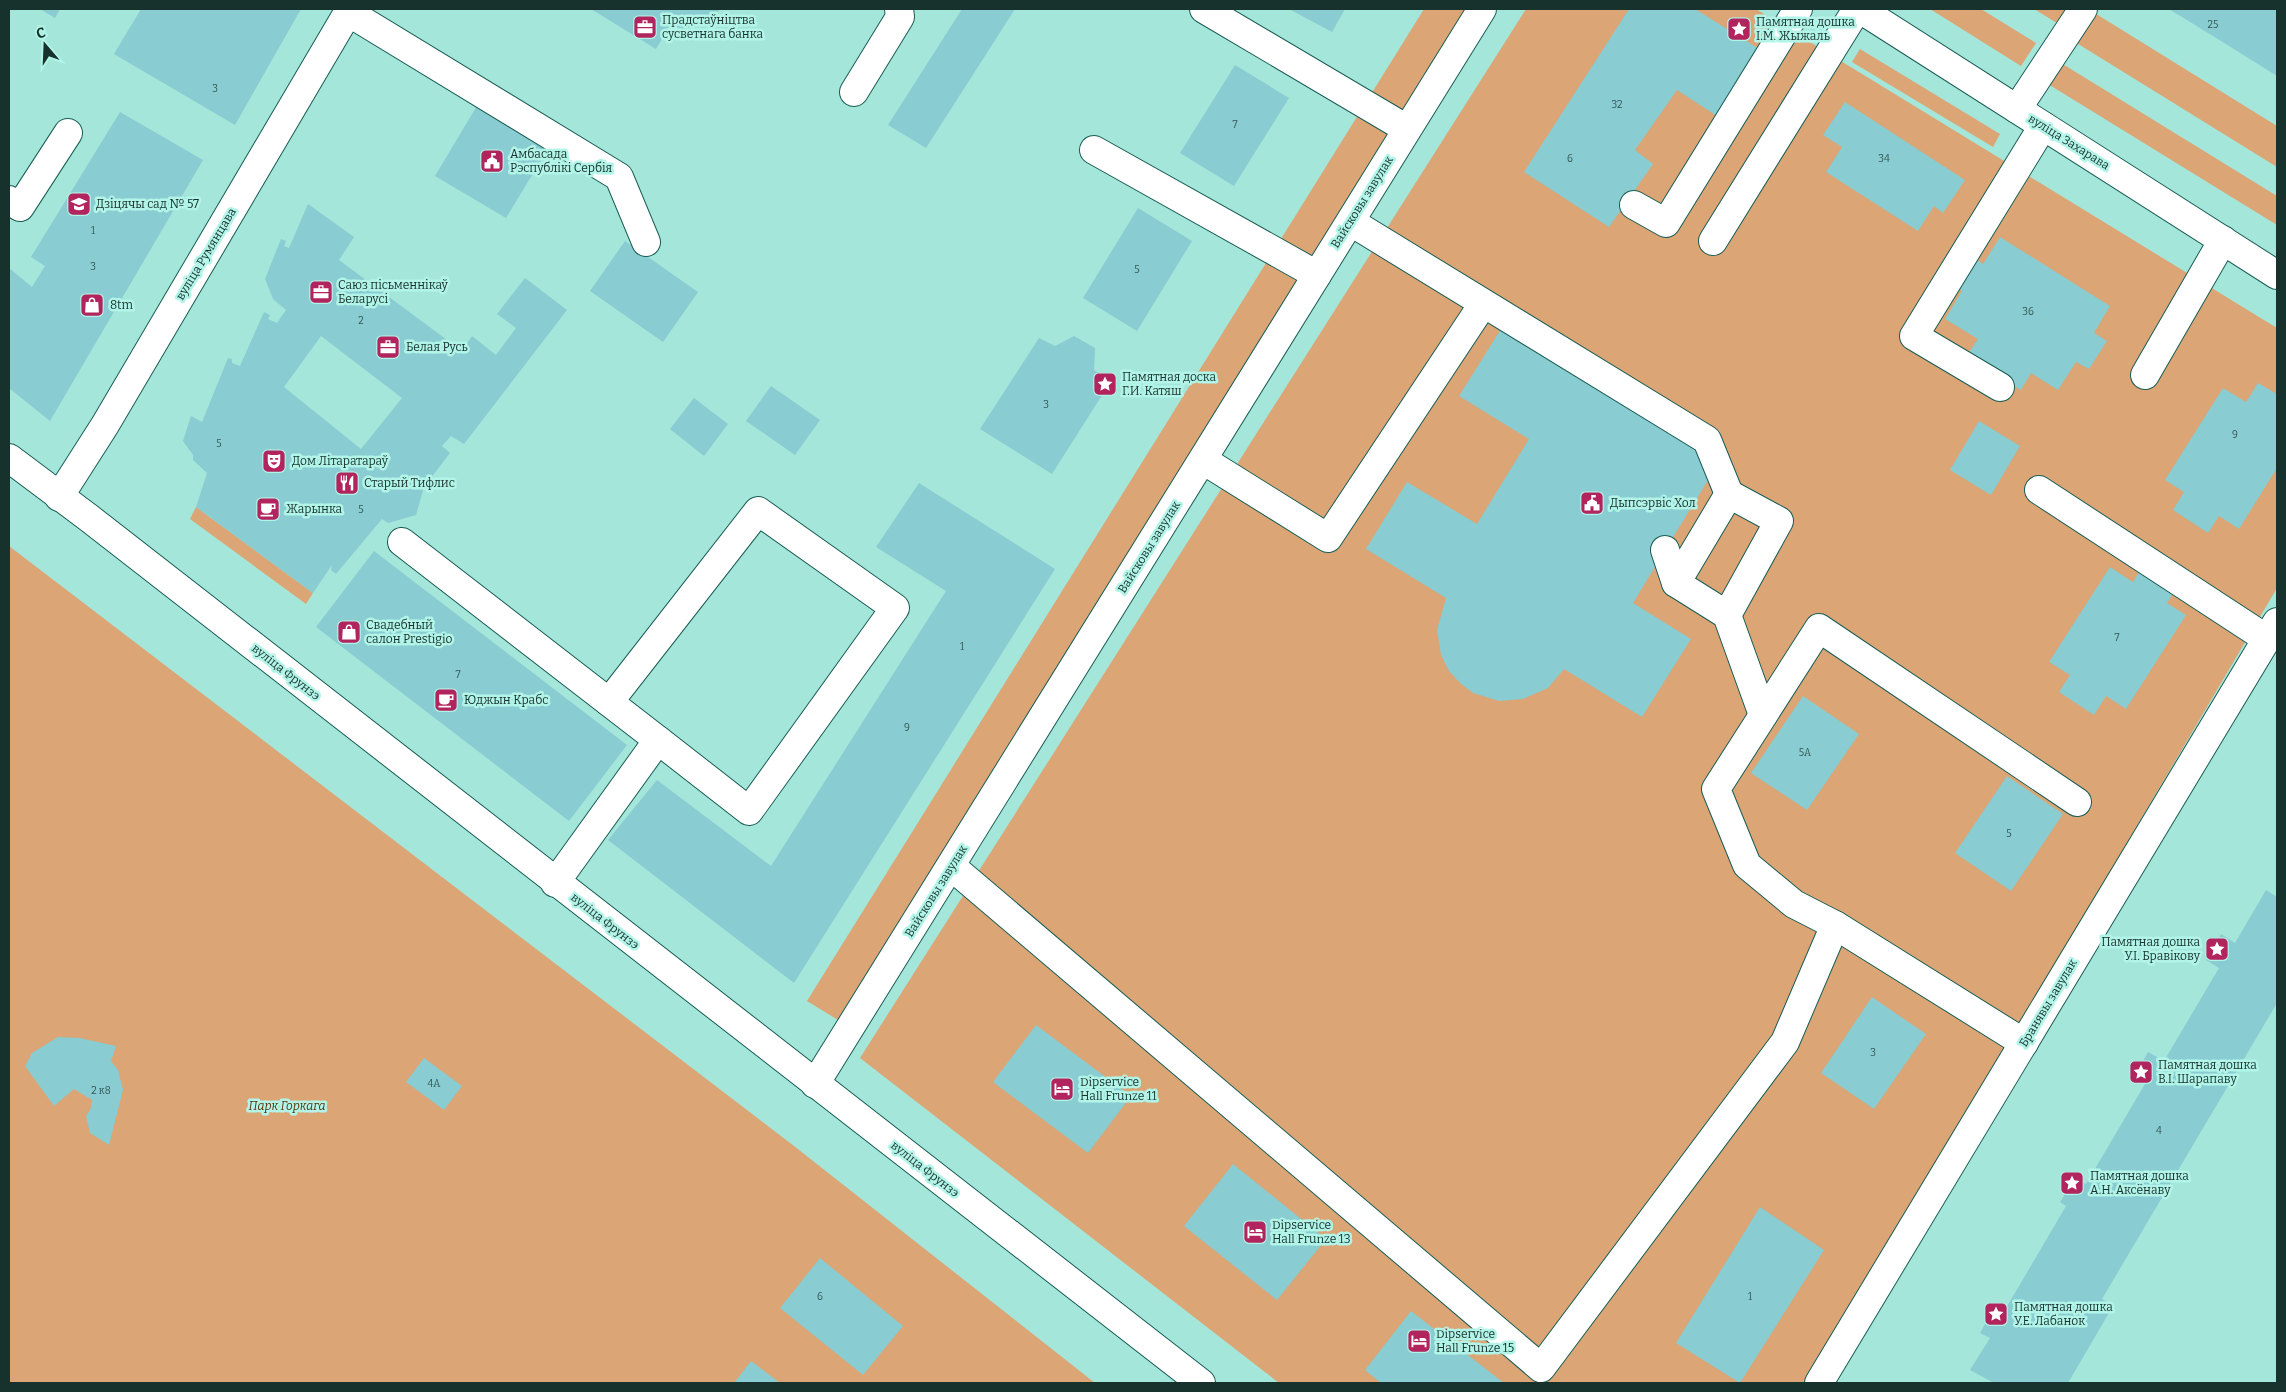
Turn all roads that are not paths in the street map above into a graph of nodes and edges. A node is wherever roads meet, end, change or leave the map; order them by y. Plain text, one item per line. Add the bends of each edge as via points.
1 (899, 9) edge
2 (1204, 9) edge
3 (1482, 9) edge
4 (1798, 9) edge
5 (1859, 9) edge
6 (2084, 9) edge
7 (349, 10) edge
8 (854, 92) dead end
9 (2017, 109) junction
10 (2043, 126) junction
11 (1407, 129) junction
12 (68, 133) dead end
13 (1094, 150) dead end
14 (9, 200) edge
15 (1634, 205) dead end
16 (1351, 222) junction
17 (2223, 240) junction
18 (1713, 241) dead end
19 (646, 242) dead end
20 (1317, 275) junction
21 (2277, 275) edge
22 (1483, 304) junction
23 (2145, 375) dead end
24 (2000, 387) dead end
25 (9, 458) edge
26 (1203, 460) junction
27 (2039, 490) dead end
28 (1729, 494) junction
29 (59, 497) junction
30 (402, 542) dead end
31 (1665, 550) dead end
32 (1676, 583) junction
33 (1727, 615) junction
34 (2272, 631) edge
35 (609, 702) junction
36 (1763, 715) junction
37 (658, 740) junction
38 (2077, 802) dead end
39 (951, 866) junction
40 (555, 883) junction
41 (1835, 925) junction
42 (2024, 1043) junction
43 (815, 1084) junction
44 (1535, 1376) edge
45 (1201, 1383) edge
46 (1821, 1383) edge

1 - 8 street via 900,17
2 - 11 street
3 - 11 street, Вайсковы завулак
4 - 15 street via 1666,223
5 - 9 street, вуліца Захарава
5 - 18 street
6 - 9 street
7 - 19 street via 618,177
7 - 29 street, вуліца Румянцава via 90,450
9 - 10 street, вуліца Захарава
10 - 17 street, вуліца Захарава
10 - 24 street via 1914,336
11 - 16 street, Вайсковы завулак
12 - 14 street via 20,208
13 - 20 street
16 - 20 street, Вайсковы завулак
16 - 22 street
17 - 21 street, вуліца Захарава
17 - 23 street
20 - 26 street, Вайсковы завулак
22 - 26 street via 1328,538
22 - 28 street via 1706,440
25 - 29 street, вуліца Фрунзэ
26 - 39 street, Вайсковы завулак
27 - 34 street
28 - 32 street
28 - 33 street via 1779,521
29 - 40 street, вуліца Фрунзэ
30 - 35 street
31 - 32 street
32 - 33 street
33 - 36 street
34 - 42 street, Бранявы завулак
35 - 37 street
35 - 37 street via 758,511 895,608 749,812
36 - 38 street via 1819,628
36 - 41 street via 1716,789 1746,865 1794,904
37 - 40 street
39 - 43 street, Вайсковы завулак
39 - 44 street
40 - 43 street, вуліца Фрунзэ
41 - 42 street
41 - 44 street via 1785,1042
42 - 46 street, Бранявы завулак
43 - 45 street, вуліца Фрунзэ

